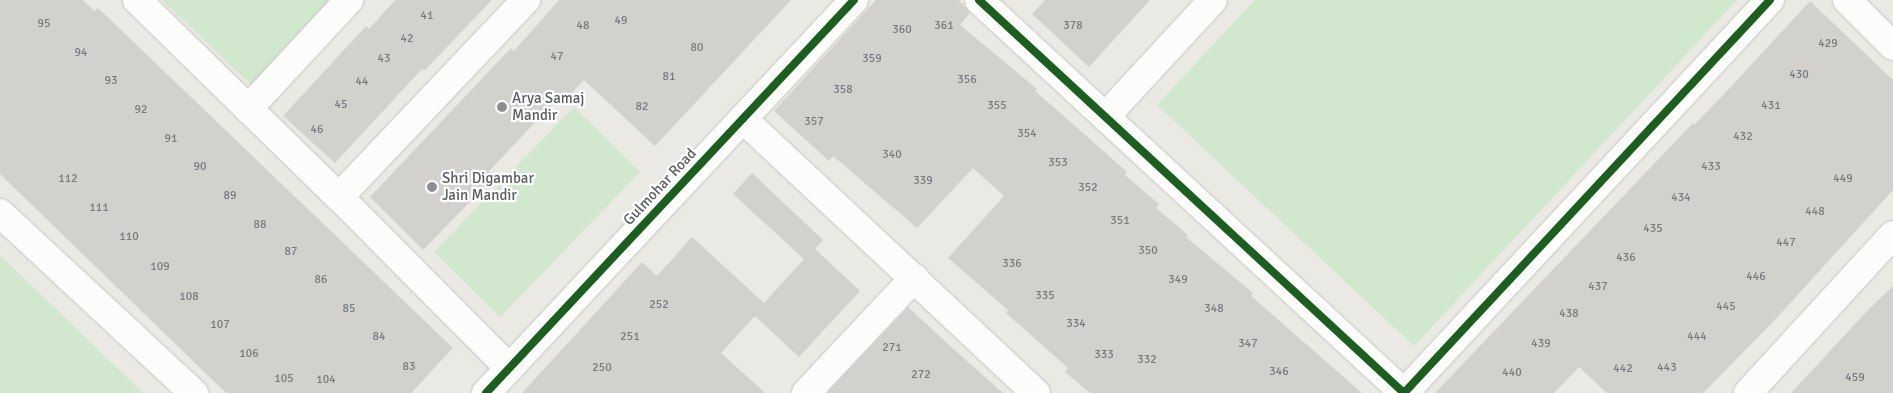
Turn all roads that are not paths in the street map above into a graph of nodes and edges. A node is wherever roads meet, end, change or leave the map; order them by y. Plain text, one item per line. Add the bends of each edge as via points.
1 (137, 0) edge
2 (349, 0) edge
3 (526, 0) edge
4 (854, 0) edge
5 (979, 0) edge
6 (1213, 0) edge
7 (1770, 0) edge
8 (1847, 0) edge
9 (1893, 46) edge
10 (248, 109) junction
11 (1105, 117) junction
12 (743, 118) junction
13 (340, 197) junction
14 (0, 213) edge
15 (1893, 235) edge
16 (914, 278) junction
17 (510, 368) junction
18 (194, 393) edge
19 (486, 393) edge
20 (806, 393) edge
21 (1036, 393) edge
22 (1748, 393) edge

1 - 10 street
2 - 10 street
3 - 13 street
4 - 12 street, Gulmohar Road
5 - 11 street
6 - 11 street
7 - 11 street via 1404,393
8 - 9 street
10 - 13 street
12 - 16 street
12 - 17 street, Gulmohar Road
13 - 17 street
14 - 18 street
15 - 22 street
16 - 20 street
16 - 21 street
17 - 19 street, Gulmohar Road

